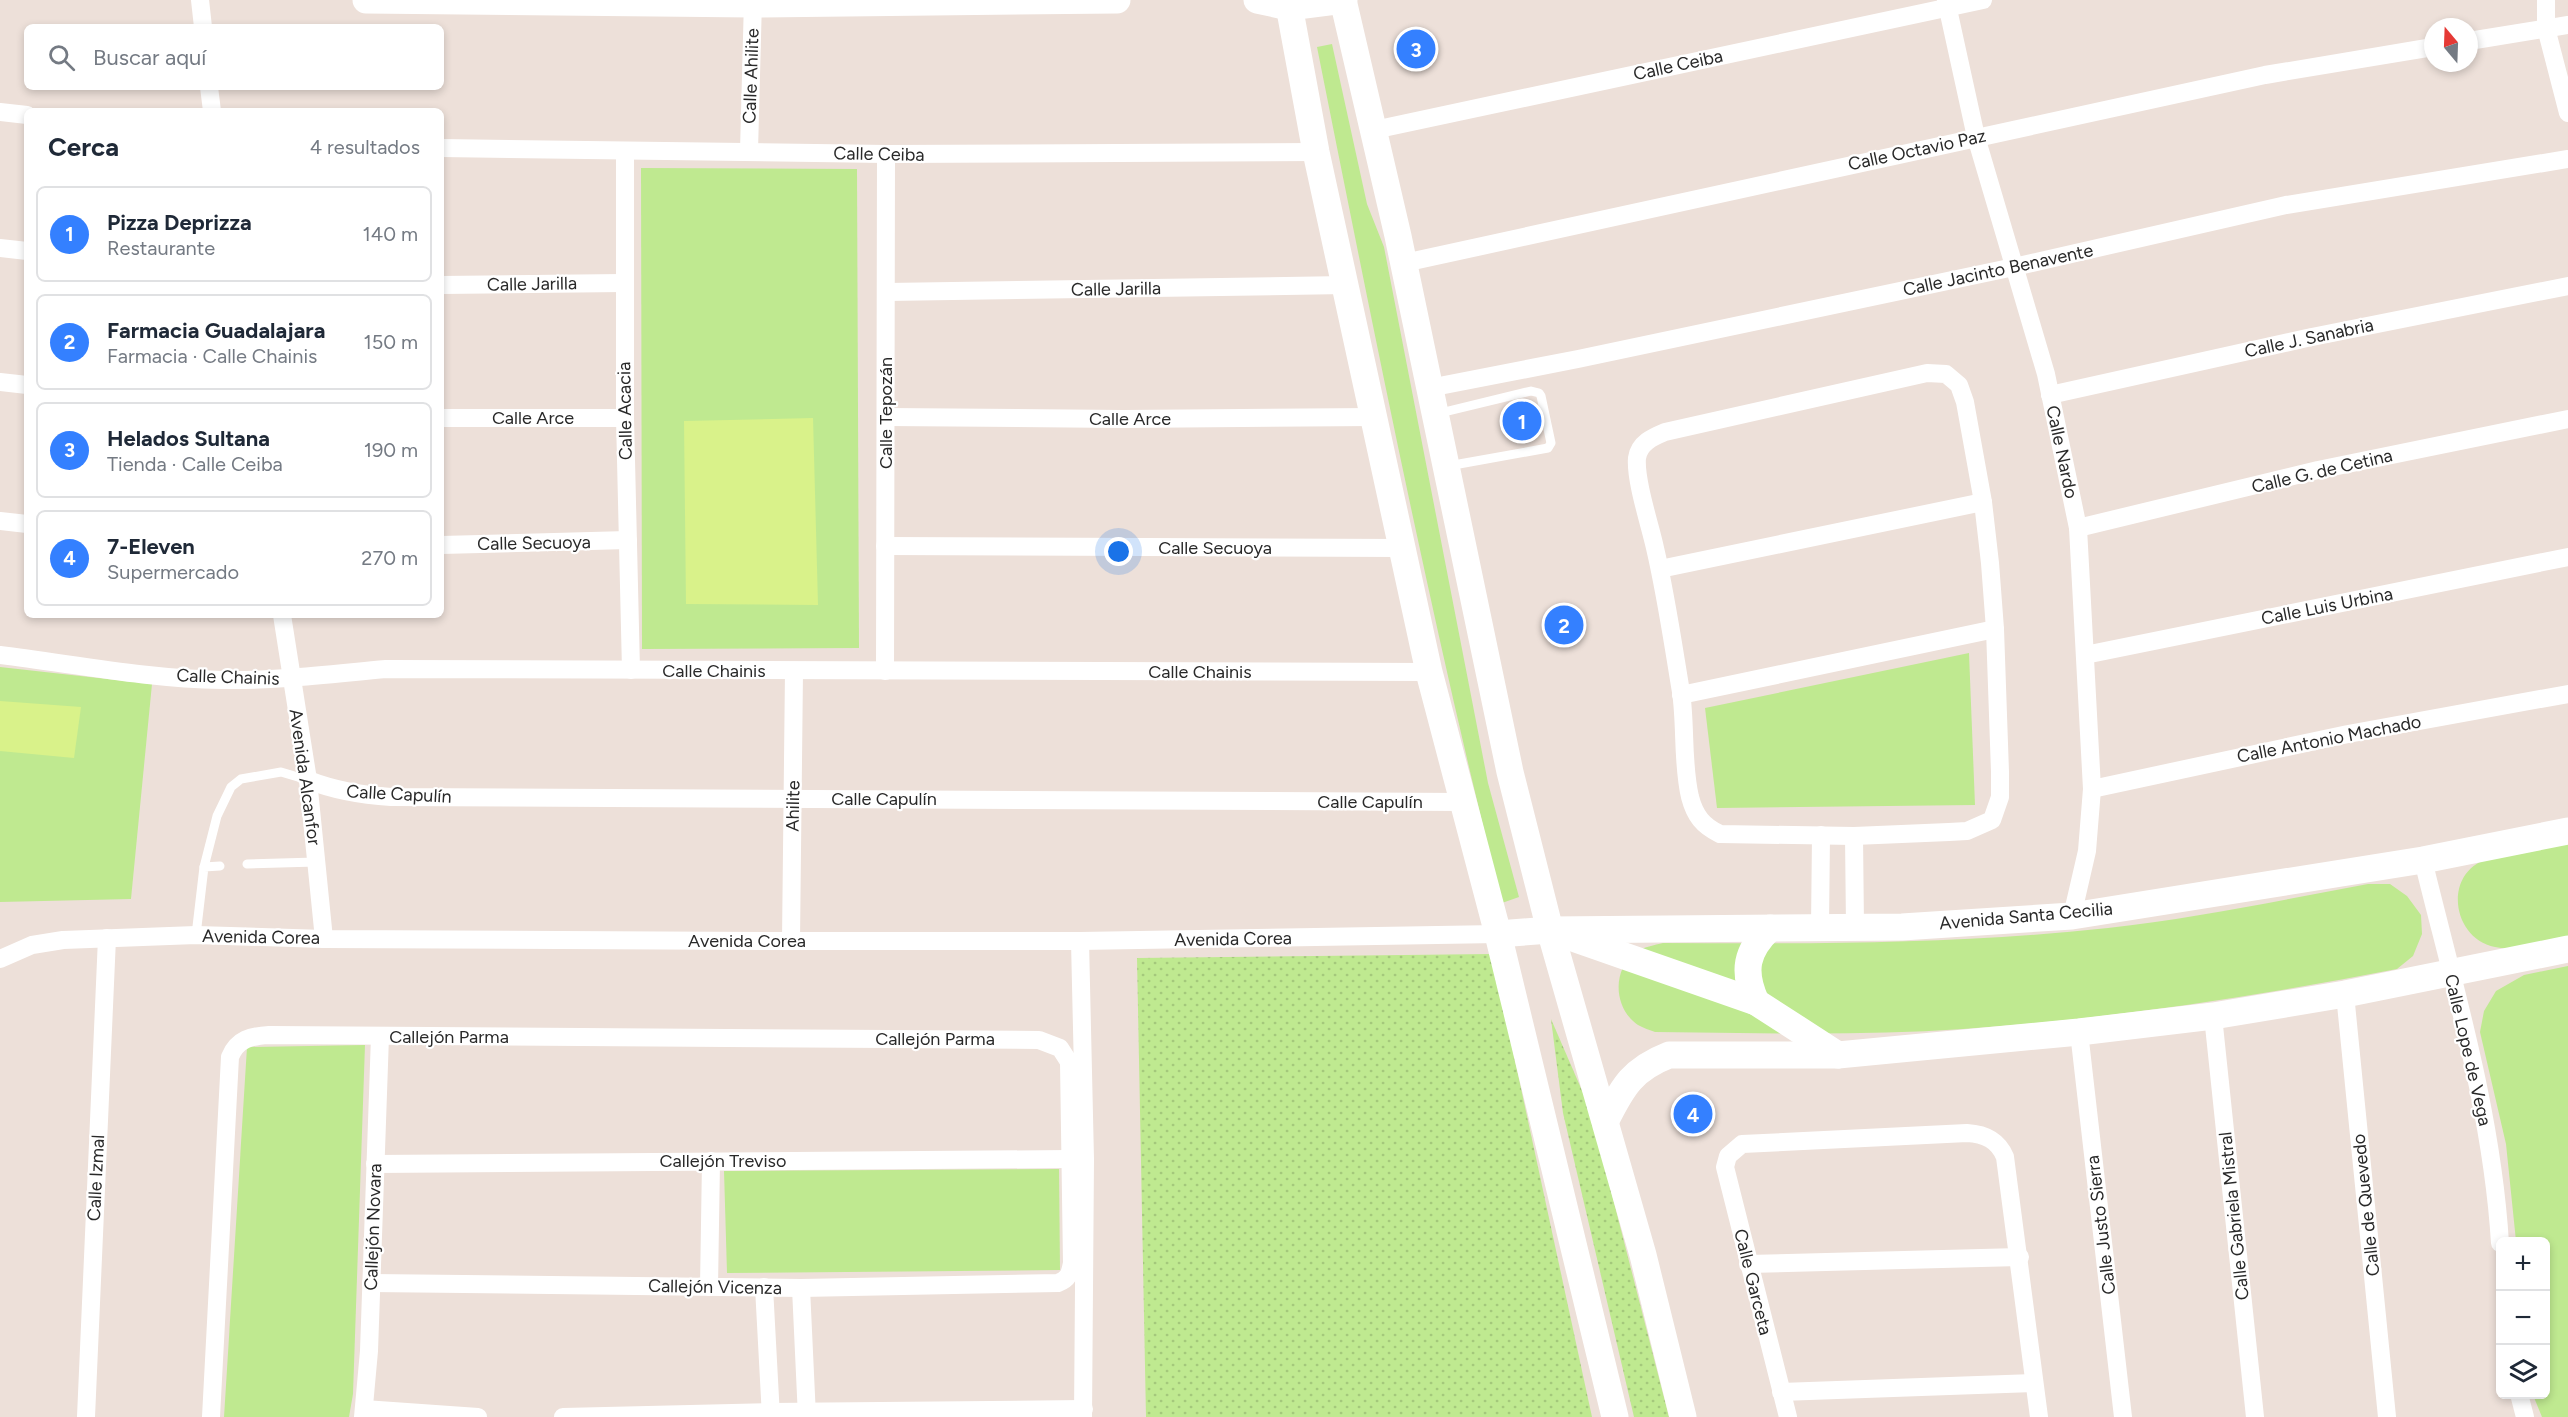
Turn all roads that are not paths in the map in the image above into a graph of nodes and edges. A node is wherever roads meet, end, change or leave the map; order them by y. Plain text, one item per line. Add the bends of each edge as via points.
1 (200, 0) edge
2 (366, 0) edge
3 (1117, 0) edge
4 (1257, 0) edge
5 (1343, 0) edge
6 (1983, 0) edge
7 (2546, 0) edge
8 (2551, 0) edge
9 (753, 2) edge
10 (1288, 4) edge
11 (1947, 4) edge
12 (2568, 20) edge
13 (203, 24) edge
14 (2568, 25) edge
15 (2546, 28) junction
16 (2478, 39) edge
17 (2424, 48) edge
18 (209, 90) edge
19 (212, 108) edge
20 (0, 112) edge
21 (2568, 113) edge
22 (24, 115) edge
23 (1374, 130) junction
24 (1977, 137) junction
25 (444, 148) edge
26 (749, 151) junction
27 (625, 152) junction
28 (1316, 152) junction
29 (886, 154) junction
30 (2568, 159) edge
31 (0, 248) edge
32 (24, 251) edge
33 (1404, 263) junction
34 (2014, 267) junction
35 (624, 283) junction
36 (444, 285) edge
37 (1346, 285) junction
38 (2568, 286) edge
39 (887, 292) junction
40 (0, 382) edge
41 (24, 385) edge
42 (1429, 388) junction
43 (2050, 394) junction
44 (1435, 414) junction
45 (887, 417) junction
46 (1373, 417) junction
47 (444, 418) edge
48 (625, 418) junction
49 (2568, 419) edge
50 (1446, 467) junction
51 (1983, 502) junction
52 (0, 521) edge
53 (24, 524) edge
54 (2078, 528) junction
55 (628, 540) junction
56 (444, 544) edge
57 (885, 546) junction
58 (1402, 548) junction
59 (2568, 558) edge
60 (1660, 569) junction
61 (282, 618) edge
62 (1995, 629) junction
63 (0, 655) edge
64 (2085, 655) junction
65 (631, 670) junction
66 (795, 671) junction
67 (885, 671) junction
68 (1429, 672) junction
69 (291, 679) junction
70 (2568, 694) edge
71 (1681, 695) junction
72 (308, 780) junction
73 (2092, 789) junction
74 (793, 798) junction
75 (1463, 802) junction
76 (2568, 831) edge
77 (1821, 835) junction
78 (1854, 836) junction
79 (2422, 860) junction
80 (316, 862) junction
81 (247, 864) dead end
82 (220, 866) dead end
83 (204, 867) junction
84 (2072, 916) junction
85 (1820, 927) junction
86 (1855, 927) junction
87 (1770, 928) junction
88 (1550, 930) junction
89 (1498, 934) junction
90 (196, 935) junction
91 (107, 938) junction
92 (324, 939) junction
93 (791, 941) junction
94 (1080, 941) junction
95 (2568, 949) edge
96 (0, 959) edge
97 (2451, 973) junction
98 (2344, 994) junction
99 (1756, 1002) junction
100 (2213, 1016) junction
101 (2079, 1032) junction
102 (380, 1036) junction
103 (1838, 1055) junction
104 (1606, 1120) junction
105 (1070, 1159) junction
106 (711, 1161) junction
107 (375, 1164) junction
108 (2499, 1237) edge
109 (2020, 1257) junction
110 (1748, 1264) junction
111 (371, 1282) junction
112 (709, 1287) junction
113 (764, 1287) junction
114 (801, 1288) junction
115 (2034, 1383) junction
116 (1781, 1392) junction
117 (2520, 1399) edge
118 (364, 1413) edge
119 (1084, 1413) edge
120 (771, 1414) edge
121 (807, 1414) edge
122 (1614, 1416) edge
123 (86, 1417) edge
124 (211, 1417) edge
125 (478, 1417) edge
126 (563, 1417) edge
127 (1683, 1417) edge
128 (1788, 1417) edge
129 (2039, 1417) edge
130 (2123, 1417) edge
131 (2255, 1417) edge
132 (2387, 1417) edge
133 (2525, 1417) edge

1 - 13 street
2 - 9 street
3 - 9 street
4 - 10 street
5 - 10 street
5 - 23 street
6 - 11 street, Calle Ceiba
7 - 15 street
8 - 12 street
9 - 26 street, Calle Ahilite
10 - 28 street
11 - 23 street, Calle Ceiba
11 - 24 street, Calle Nardo
14 - 15 street
15 - 16 street
15 - 21 street
17 - 24 street, Calle Octavio Paz via 2265,75
18 - 19 street
20 - 22 street
23 - 33 street
24 - 33 street, Calle Octavio Paz
24 - 34 street, Calle Nardo
25 - 27 street, Calle Ceiba
26 - 27 street, Calle Ceiba
26 - 29 street, Calle Ceiba
27 - 35 street, Calle Acacia
28 - 29 street, Calle Ceiba
28 - 37 street
29 - 39 street, Calle Tepozán
30 - 34 street, Calle Jacinto Benavente via 2286,205
31 - 32 street
33 - 42 street
34 - 42 street, Calle Jacinto Benavente
34 - 43 street, Calle Nardo
35 - 36 street, Calle Jarilla
35 - 48 street, Calle Acacia
37 - 39 street, Calle Jarilla
37 - 46 street
38 - 43 street, Calle J. Sanabria
39 - 45 street, Calle Tepozán
40 - 41 street
42 - 44 street
43 - 54 street, Calle Nardo
44 - 50 street
44 - 50 lane via 1536,391 1541,396 1550,436 1548,448
45 - 46 street, Calle Arce
45 - 57 street, Calle Tepozán
46 - 58 street
47 - 48 street, Calle Arce
48 - 55 street, Calle Acacia
49 - 54 street, Calle G. de Cetina via 2318,470
50 - 88 street via 1510,772
51 - 60 street
51 - 60 street via 1959,386 1946,374 1927,373 1665,432 1649,439 1637,460
51 - 62 street
52 - 53 street
54 - 64 street, Calle Nardo
55 - 56 street, Calle Secuoya
55 - 65 street, Calle Acacia
57 - 58 street, Calle Secuoya
57 - 67 street, Calle Tepozán
58 - 68 street
59 - 64 street, Calle Luis Urbina
60 - 71 street
61 - 69 street, Avenida Alcanfor
62 - 71 street
62 - 78 street via 2000,797 1992,820 1967,831
63 - 69 street, Calle Chainis via 220,680
64 - 73 street, Calle Nardo
65 - 66 street, Calle Chainis
65 - 69 street, Calle Chainis via 386,669
66 - 67 street, Calle Chainis
66 - 74 street, Ahilite
67 - 68 street, Calle Chainis
68 - 75 street
69 - 72 street, Avenida Alcanfor
70 - 73 street, Calle Antonio Machado via 2348,734
71 - 77 street via 1690,796 1705,827 1720,834
72 - 74 street, Calle Capulín via 370,796
72 - 80 street, Avenida Alcanfor
72 - 83 lane via 281,772 241,779 231,787 217,816
73 - 84 street, Calle Nardo via 2087,851
74 - 75 street, Calle Capulín
74 - 93 street, Ahilite
75 - 89 street
76 - 79 street, Avenida Santa Cecilia
77 - 78 street
77 - 85 street
78 - 86 street
79 - 84 street, Avenida Santa Cecilia
79 - 97 street, Calle Lope de Vega
80 - 81 lane
80 - 92 street, Avenida Alcanfor
82 - 83 lane
83 - 90 lane
84 - 86 street, Avenida Santa Cecilia
85 - 86 street, Avenida Santa Cecilia
85 - 87 street, Avenida Santa Cecilia
87 - 88 street, Avenida Santa Cecilia
87 - 99 street via 1750,954 1749,987
88 - 89 street, Avenida Santa Cecilia
88 - 99 street
88 - 104 street
89 - 94 street, Avenida Corea
89 - 122 street
90 - 91 street, Avenida Corea
90 - 92 street, Avenida Corea
91 - 96 street, Avenida Corea via 32,945
91 - 123 street, Calle Izmal
92 - 93 street, Avenida Corea
93 - 94 street, Avenida Corea
94 - 119 street via 1085,1170
95 - 97 street
97 - 98 street
97 - 108 street, Calle Lope de Vega via 2493,1162
98 - 100 street
98 - 132 street, Calle de Quevedo
99 - 103 street
100 - 101 street
100 - 131 street, Calle Gabriela Mistral
101 - 103 street
101 - 130 street, Calle Justo Sierra
102 - 105 street, Callejón Parma via 1039,1040 1060,1048 1069,1062
102 - 107 street, Callejón Novara
102 - 124 street, Callejón Parma via 269,1035 244,1039 234,1047 230,1058
103 - 104 street via 1669,1055 1634,1075 1621,1089
104 - 127 street
105 - 106 street, Callejón Treviso
105 - 114 street, Callejón Vicenza via 1072,1263 1066,1280
106 - 107 street, Callejón Treviso
106 - 112 street
107 - 111 street, Callejón Novara
109 - 110 street
109 - 110 street, Calle Garceta via 2002,1149 1988,1137 1967,1133 1742,1144 1728,1156 1725,1167
109 - 115 street
110 - 116 street, Calle Garceta
111 - 112 street, Callejón Vicenza
111 - 118 street, Callejón Novara
112 - 113 street, Callejón Vicenza
113 - 114 street, Callejón Vicenza
113 - 120 street
114 - 121 street
115 - 116 street
115 - 129 street
116 - 128 street, Calle Garceta
117 - 133 street
118 - 125 street
119 - 121 street
120 - 121 street
120 - 126 street

